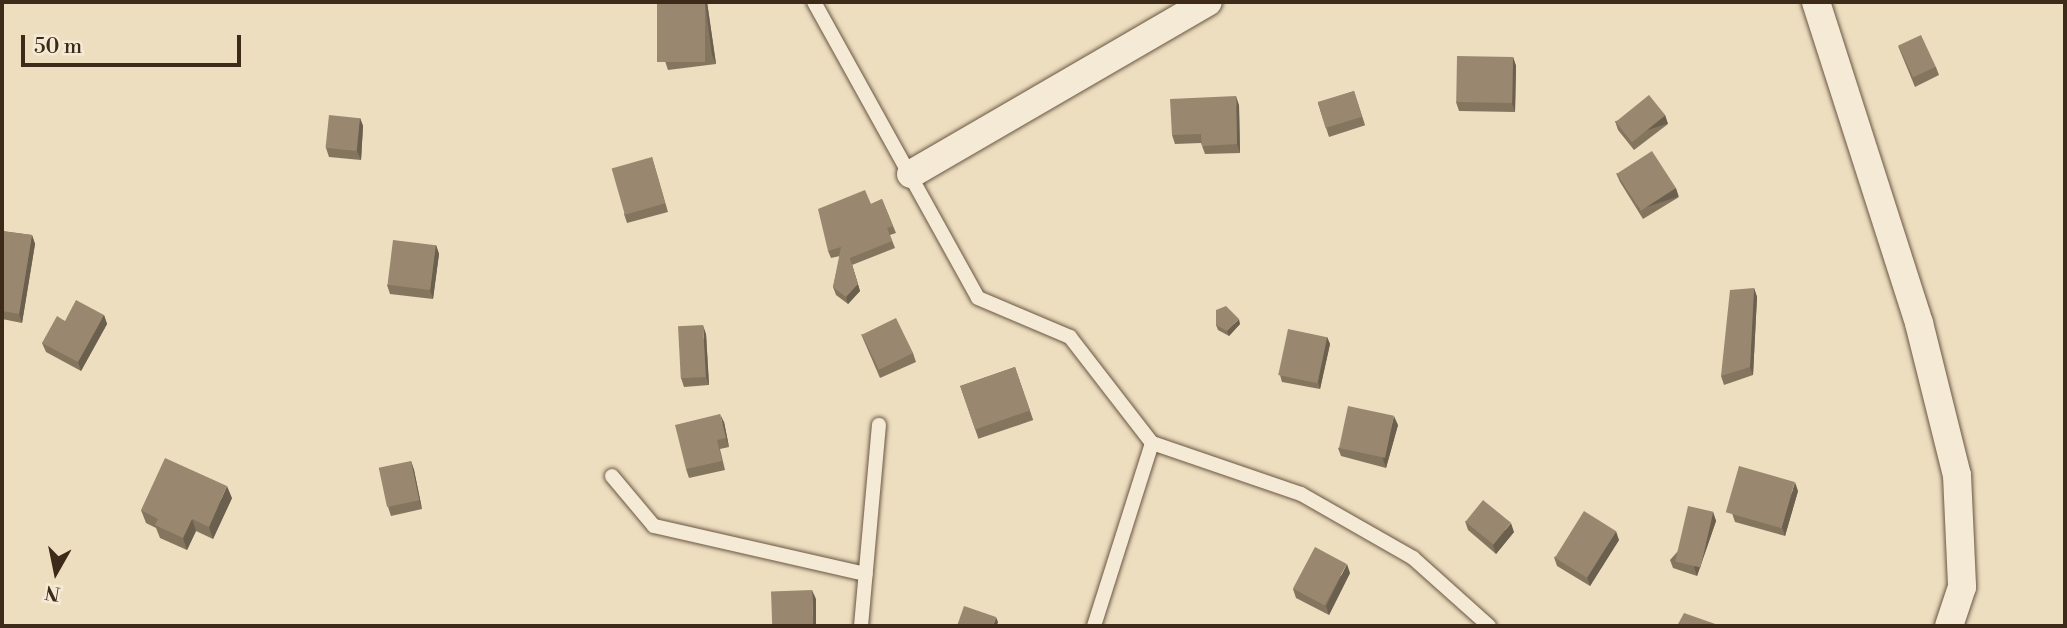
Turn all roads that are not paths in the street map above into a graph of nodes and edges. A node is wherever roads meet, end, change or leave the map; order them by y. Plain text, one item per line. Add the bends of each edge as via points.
1 (814, 2) edge
2 (1208, 2) edge
3 (1816, 2) edge
4 (911, 174) junction
5 (879, 425) dead end
6 (1152, 443) junction
7 (612, 476) dead end
8 (866, 575) junction
9 (861, 626) edge
10 (1094, 626) edge
11 (1489, 626) edge
12 (1949, 626) edge

1 - 4 lane
2 - 4 street
3 - 12 street via 1919,323 1957,475 1962,587
4 - 6 lane via 978,298 1070,337
5 - 8 lane
6 - 10 lane
6 - 11 lane via 1301,494 1413,558
7 - 8 lane via 654,526
8 - 9 lane

